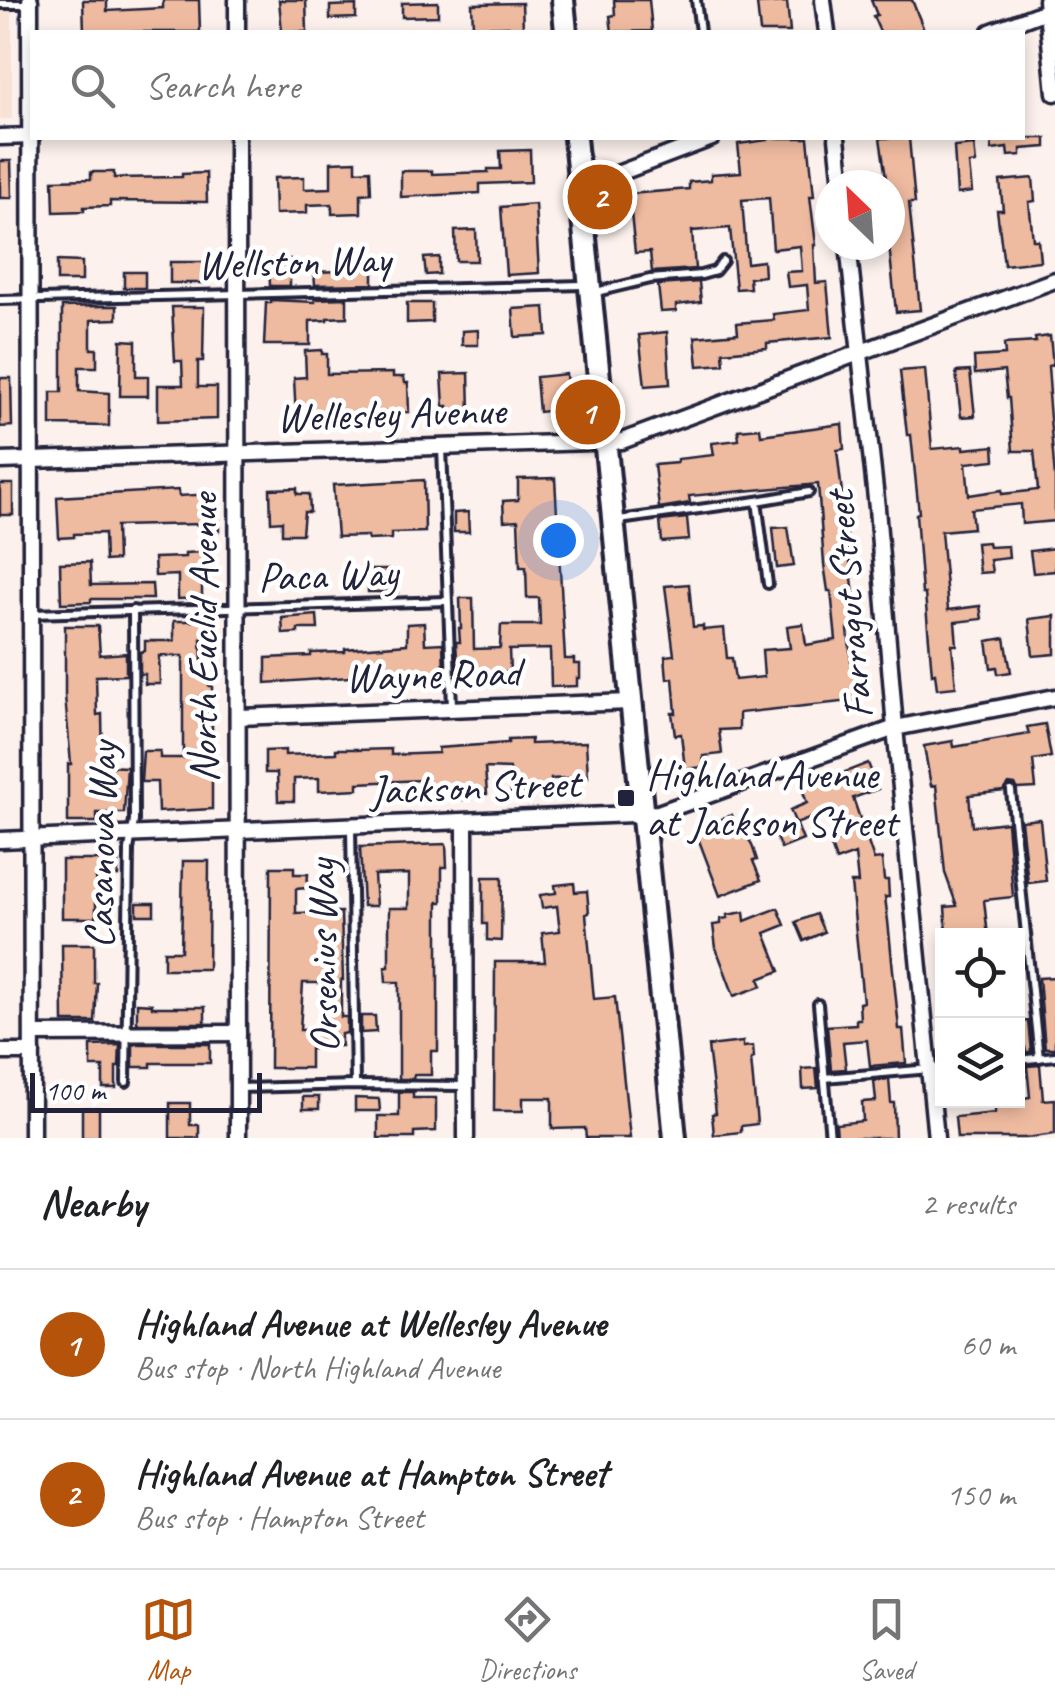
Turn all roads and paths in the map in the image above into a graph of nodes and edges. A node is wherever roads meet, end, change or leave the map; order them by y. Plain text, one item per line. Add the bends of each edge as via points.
1 (237, 0) edge
2 (562, 0) edge
3 (696, 0) edge
4 (824, 0) edge
5 (30, 2) edge
6 (0, 4) edge
7 (1049, 6) edge
8 (30, 30) edge
9 (237, 30) edge
10 (566, 30) edge
11 (700, 30) edge
12 (826, 30) edge
13 (995, 30) edge
14 (1055, 93) edge
15 (30, 136) edge
16 (0, 137) edge
17 (31, 140) edge
18 (237, 140) edge
19 (575, 140) edge
20 (706, 140) edge
21 (837, 140) edge
22 (840, 170) edge
23 (580, 188) junction
24 (850, 260) edge
25 (723, 262) dead end
26 (1055, 280) edge
27 (590, 289) junction
28 (237, 294) junction
29 (30, 298) junction
30 (0, 300) edge
31 (859, 352) junction
32 (605, 442) junction
33 (442, 447) junction
34 (237, 454) junction
35 (30, 460) junction
36 (0, 461) edge
37 (809, 492) dead end
38 (756, 501) junction
39 (613, 521) junction
40 (768, 584) dead end
41 (447, 601) junction
42 (238, 607) junction
43 (133, 610) junction
44 (30, 614) junction
45 (1055, 697) edge
46 (630, 702) junction
47 (452, 709) junction
48 (238, 717) junction
49 (895, 728) junction
50 (1011, 790) dead end
51 (641, 814) junction
52 (465, 823) junction
53 (351, 827) junction
54 (238, 832) junction
55 (132, 835) junction
56 (0, 840) edge
57 (31, 840) junction
58 (818, 1004) dead end
59 (238, 1033) junction
60 (33, 1034) junction
61 (128, 1034) junction
62 (0, 1052) edge
63 (32, 1052) junction
64 (1055, 1056) edge
65 (1039, 1058) junction
66 (1025, 1059) edge
67 (935, 1061) edge
68 (935, 1069) edge
69 (824, 1078) junction
70 (126, 1082) dead end
71 (355, 1085) junction
72 (467, 1086) junction
73 (238, 1088) junction
74 (936, 1108) edge
75 (32, 1138) edge
76 (238, 1138) edge
77 (466, 1138) edge
78 (675, 1138) edge
79 (830, 1138) edge
80 (936, 1138) edge

1 - 9 street
2 - 10 main road
3 - 11 lane
4 - 12 street
5 - 6 lane
5 - 8 street
7 - 13 street
7 - 14 street
15 - 16 street
17 - 29 street
18 - 28 street, North Euclid Avenue
19 - 23 main road
20 - 23 street
21 - 22 street
23 - 27 main road
24 - 31 street, Farragut Street
25 - 27 lane, Wellston Way via 702,275
26 - 31 street, Wellesley Avenue
27 - 28 lane, Wellston Way
27 - 32 main road
28 - 29 lane, Wellston Way
28 - 34 street, North Euclid Avenue
29 - 30 lane, Wellston Way
29 - 35 street
31 - 32 street, Wellesley Avenue
31 - 49 street, Farragut Street
32 - 33 street, Wellesley Avenue
32 - 39 main road
33 - 34 street, Wellesley Avenue
33 - 41 lane
34 - 35 street, Wellesley Avenue
34 - 42 street, North Euclid Avenue
35 - 36 street, Wellesley Avenue
35 - 44 street
37 - 38 lane
38 - 39 lane
38 - 40 lane
39 - 46 main road
41 - 42 lane, Paca Way
41 - 47 lane
42 - 43 lane, Paca Way
42 - 48 street, North Euclid Avenue
43 - 44 lane, Paca Way
43 - 55 lane, Casanova Way
44 - 57 street
45 - 49 street, Jackson Street
46 - 47 street, Wayne Road
46 - 51 main road
47 - 48 street, Wayne Road
48 - 54 street, North Euclid Avenue
49 - 51 street, Jackson Street
49 - 67 street, Farragut Street
50 - 65 lane
51 - 52 street, Jackson Street
51 - 78 main road
52 - 53 street, Jackson Street
52 - 72 street
53 - 54 street, Jackson Street
53 - 71 lane, Orsenius Way
54 - 55 street, Jackson Street
54 - 59 street, North Euclid Avenue
55 - 57 street, Jackson Street
55 - 61 lane, Casanova Way
56 - 57 street, Jackson Street
57 - 60 street
58 - 69 lane
59 - 61 street
59 - 73 street, North Euclid Avenue
60 - 61 street
60 - 63 street
61 - 70 lane, Casanova Way
62 - 63 street
63 - 75 street
64 - 65 lane
65 - 66 lane
68 - 69 lane
69 - 79 lane
71 - 72 lane
71 - 73 lane
72 - 77 street
73 - 76 street, North Euclid Avenue
74 - 80 street, Farragut Street

